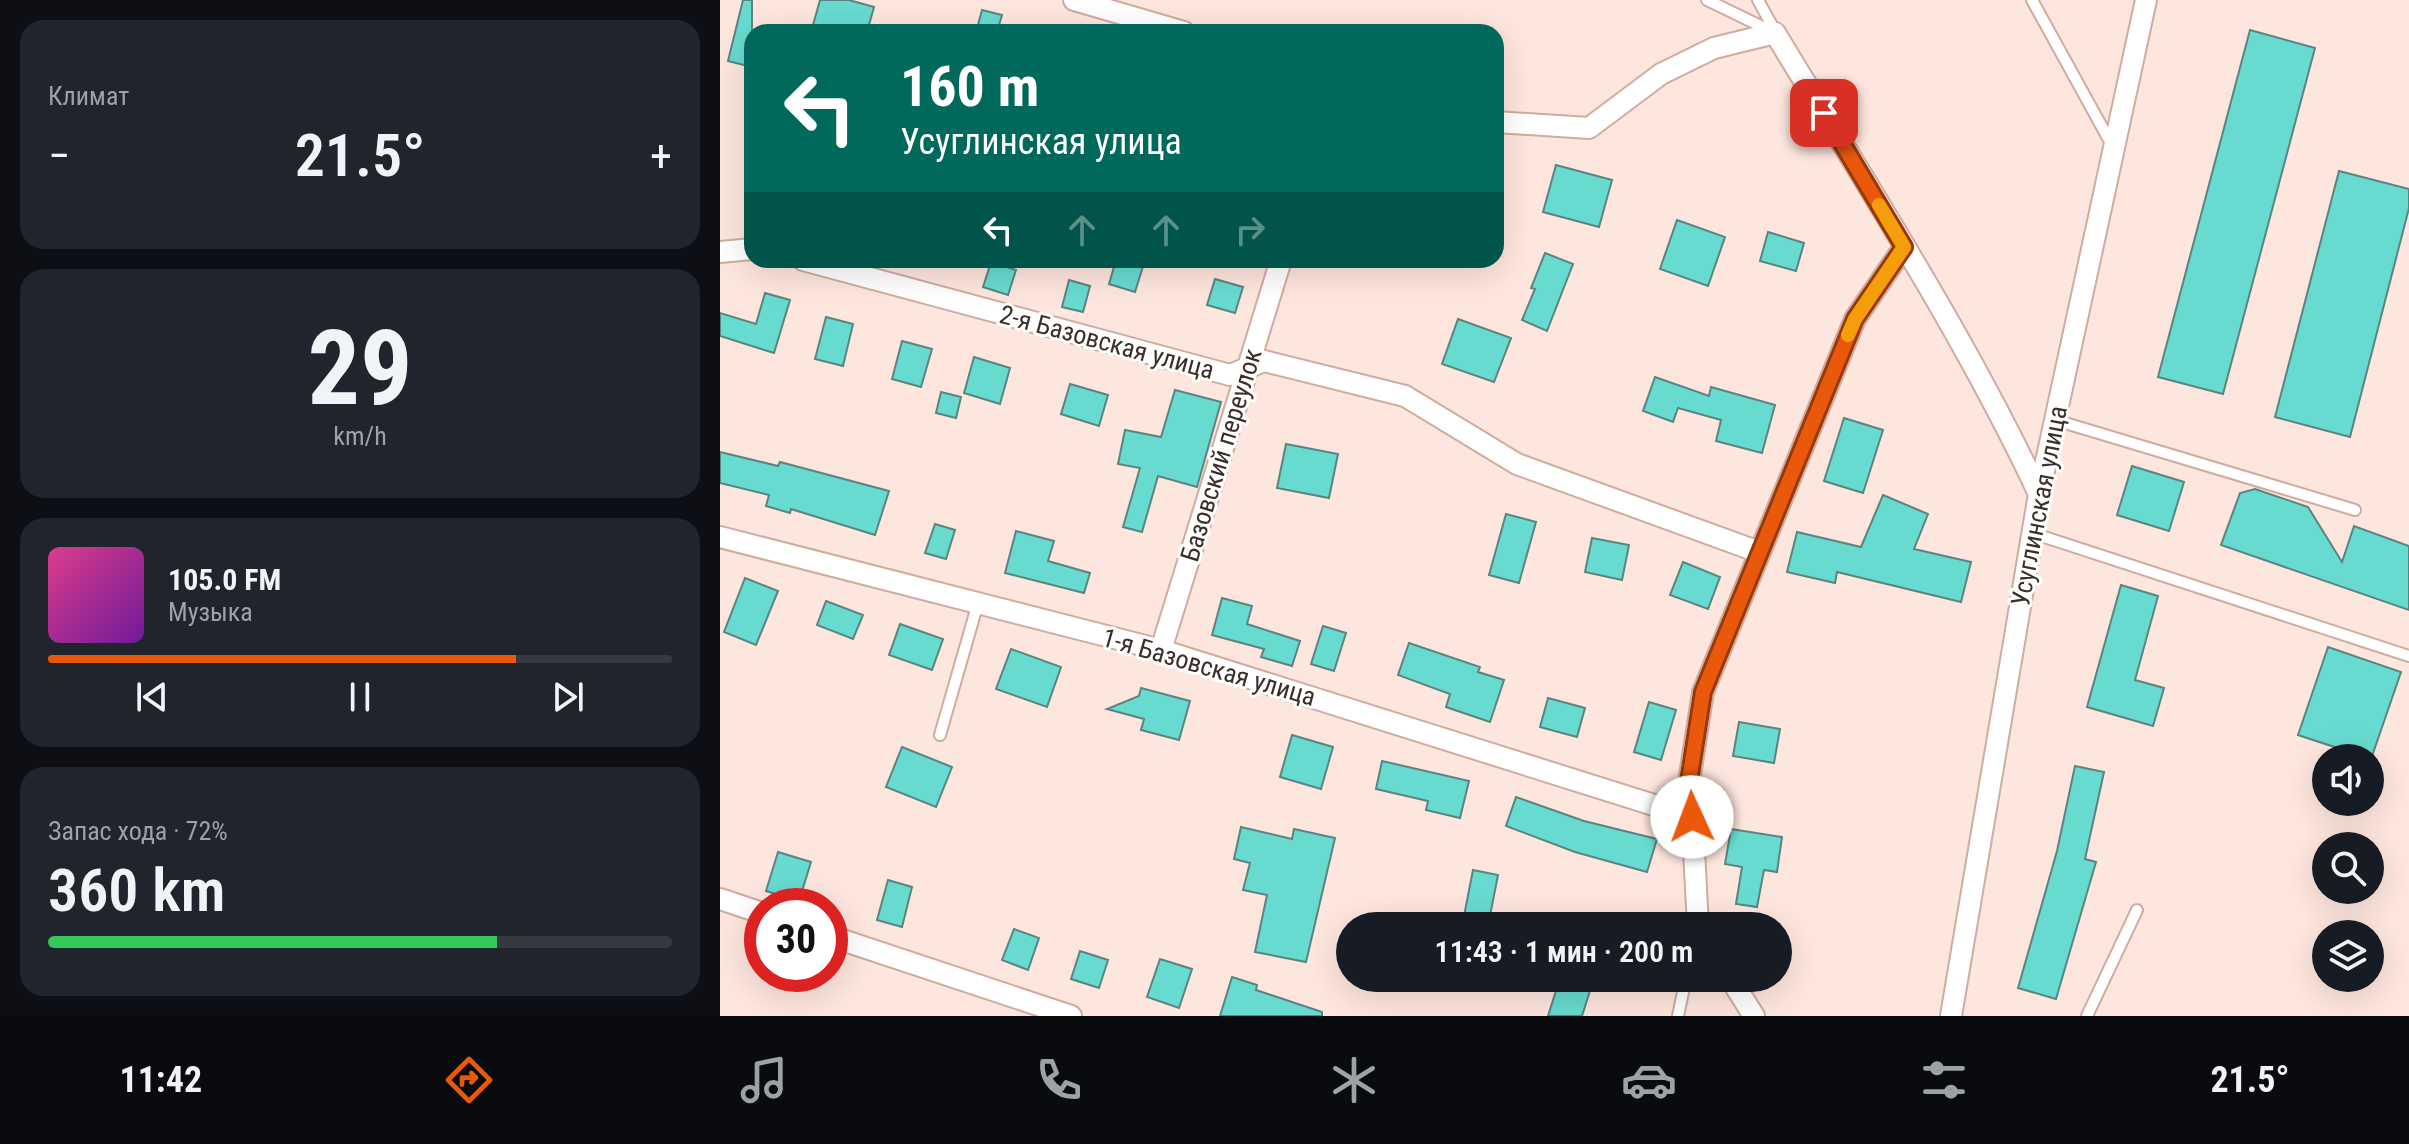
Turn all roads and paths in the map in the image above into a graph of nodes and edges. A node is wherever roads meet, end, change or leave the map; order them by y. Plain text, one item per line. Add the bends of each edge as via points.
1 (1074, 0) edge
2 (1707, 0) edge
3 (1758, 0) edge
4 (2032, 0) edge
5 (2146, 0) edge
6 (1156, 24) edge
7 (1775, 33) junction
8 (1504, 123) edge
9 (2114, 149) junction
10 (1904, 247) junction
11 (744, 250) edge
12 (720, 252) edge
13 (833, 268) edge
14 (1279, 268) edge
15 (1248, 368) junction
16 (2055, 420) junction
17 (2039, 494) junction
18 (2355, 510) dead end
19 (2032, 533) junction
20 (720, 537) edge
21 (1759, 552) junction
22 (978, 603) junction
23 (1161, 650) junction
24 (2409, 656) edge
25 (940, 735) dead end
26 (1692, 817) junction
27 (720, 899) edge
28 (744, 907) edge
29 (2137, 910) dead end
30 (1697, 912) edge
31 (848, 942) edge
32 (1683, 992) edge
33 (1739, 992) edge
34 (1071, 1016) edge
35 (1678, 1016) edge
36 (1754, 1016) edge
37 (1951, 1016) edge
38 (2087, 1016) edge

1 - 6 street
2 - 7 lane
3 - 7 lane
4 - 9 lane
5 - 9 street, Усуглинская улица
7 - 8 street via 1714,48 1661,74 1589,128
7 - 10 street
9 - 16 street, Усуглинская улица
10 - 17 street via 2011,434
10 - 21 street via 1855,319
11 - 12 street
13 - 15 street, 2-я Базовская улица via 1230,375
14 - 15 street, Базовский переулок
15 - 21 street, 2-я Базовская улица via 1264,361 1405,396 1517,464
15 - 23 street, Базовский переулок
16 - 17 street, Усуглинская улица
16 - 18 lane
17 - 19 street, Усуглинская улица
19 - 24 lane
19 - 37 street, Усуглинская улица
20 - 22 street, 1-я Базовская улица
21 - 26 street via 1703,692 1690,775
22 - 23 street, 1-я Базовская улица
22 - 25 lane
23 - 26 street, 1-я Базовская улица
26 - 30 street
27 - 28 street
29 - 38 lane
31 - 34 street
32 - 35 lane
33 - 36 street

